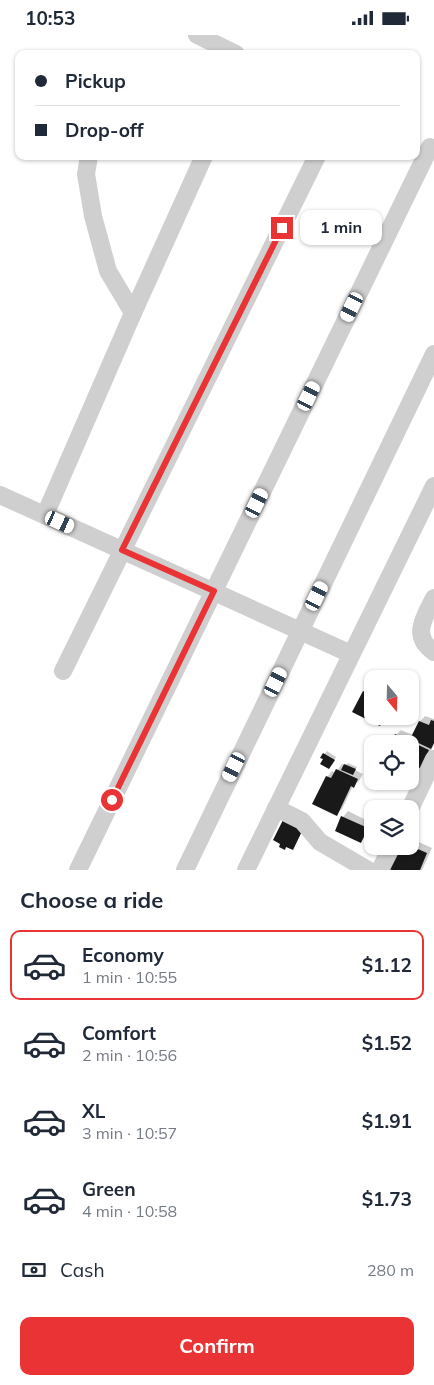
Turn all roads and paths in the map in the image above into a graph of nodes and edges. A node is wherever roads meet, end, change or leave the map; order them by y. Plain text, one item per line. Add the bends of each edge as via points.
1 (197, 35) edge
2 (228, 50) edge
3 (427, 146) edge
4 (88, 160) edge
5 (202, 160) edge
6 (315, 160) edge
7 (132, 313) junction
8 (434, 355) edge
9 (434, 486) edge
10 (0, 495) edge
11 (45, 515) junction
12 (122, 550) junction
13 (214, 591) junction
14 (434, 598) edge
15 (300, 631) junction
16 (434, 652) edge
17 (351, 654) junction
18 (63, 671) dead end
19 (434, 759) edge
20 (414, 800) edge
21 (276, 808) junction
22 (388, 855) edge
23 (78, 870) edge
24 (185, 870) edge
25 (246, 870) edge
26 (368, 870) edge
27 (380, 870) edge

1 - 2 street
3 - 13 street
4 - 7 street via 86,174 93,216 108,271
5 - 7 street
6 - 12 street
7 - 11 street
8 - 15 street
9 - 17 street
10 - 11 street
11 - 12 street
12 - 13 street
12 - 18 street
13 - 15 street
13 - 23 street
14 - 16 street via 421,629 422,640
15 - 17 street
15 - 24 street
17 - 21 street
19 - 20 street
21 - 25 street
21 - 26 street via 302,821 320,842
22 - 27 street

